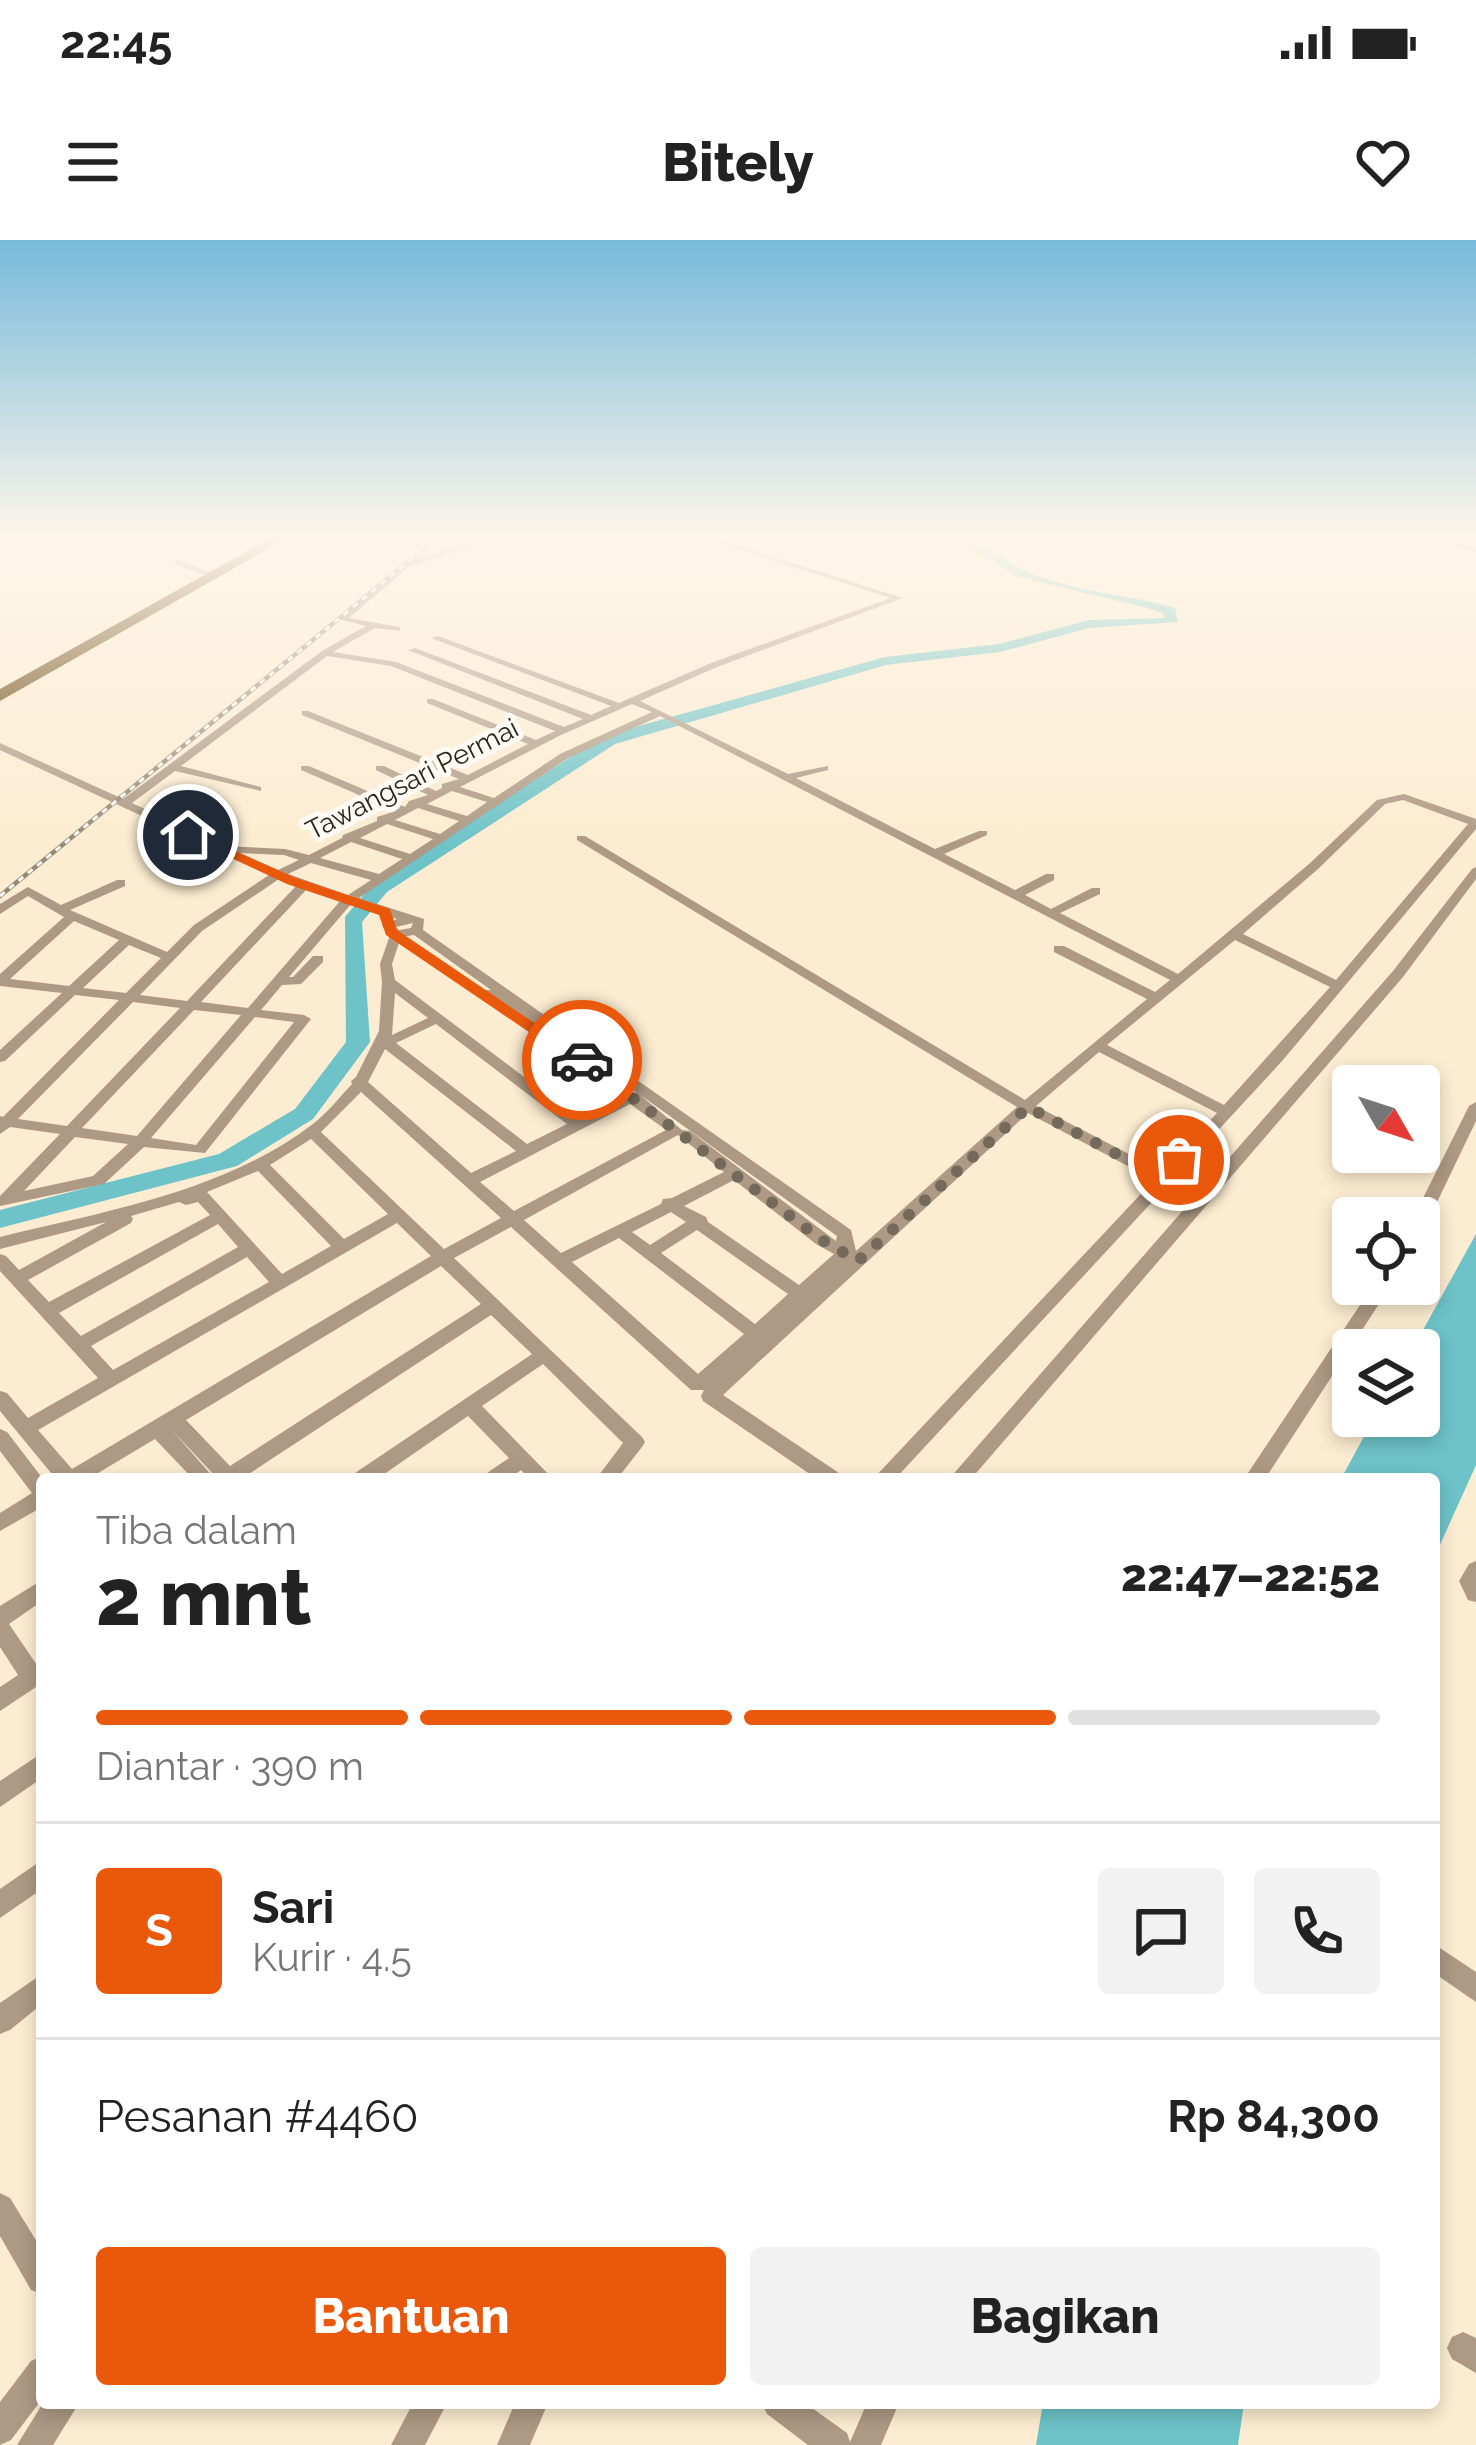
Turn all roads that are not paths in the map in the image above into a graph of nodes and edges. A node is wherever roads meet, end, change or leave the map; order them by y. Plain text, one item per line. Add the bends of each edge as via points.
1 (89, 643) edge
2 (95, 643) edge
3 (343, 643) edge
4 (448, 643) edge
5 (775, 643) edge
6 (412, 650) dead end
7 (325, 653) junction
8 (530, 674) junction
9 (502, 684) junction
10 (0, 693) edge
11 (474, 695) junction
12 (430, 701) dead end
13 (626, 704) junction
14 (305, 713) dead end
15 (662, 713) junction
16 (592, 718) junction
17 (562, 732) junction
18 (534, 744) junction
19 (587, 744) junction
20 (0, 746) edge
21 (485, 750) dead end
22 (564, 756) junction
23 (505, 758) junction
24 (172, 767) junction
25 (305, 768) dead end
26 (380, 768) dead end
27 (824, 768) dead end
28 (477, 771) junction
29 (464, 776) junction
30 (785, 778) junction
31 (524, 784) junction
32 (446, 786) junction
33 (257, 789) dead end
34 (432, 793) junction
35 (497, 802) junction
36 (122, 805) junction
37 (407, 806) junction
38 (381, 819) junction
39 (468, 820) junction
40 (1475, 822) edge
41 (983, 833) dead end
42 (347, 837) junction
43 (440, 837) junction
44 (581, 838) dead end
45 (220, 849) junction
46 (934, 854) junction
47 (408, 857) junction
48 (309, 858) junction
49 (1476, 871) edge
50 (278, 875) junction
51 (1049, 877) dead end
52 (379, 878) junction
53 (121, 883) dead end
54 (304, 885) junction
55 (1425, 886) junction
56 (1096, 892) dead end
57 (1455, 895) junction
58 (1014, 896) junction
59 (350, 902) junction
60 (0, 910) edge
61 (66, 913) junction
62 (1049, 914) junction
63 (405, 918) dead end
64 (394, 925) junction
65 (1233, 934) junction
66 (126, 940) junction
67 (1059, 949) dead end
68 (162, 954) junction
69 (318, 959) dead end
70 (1364, 961) junction
71 (1396, 973) junction
72 (1178, 980) junction
73 (278, 981) junction
74 (0, 982) edge
75 (389, 982) junction
76 (1339, 987) junction
77 (72, 989) junction
78 (131, 997) junction
79 (1156, 998) junction
80 (192, 1004) junction
81 (1328, 1005) junction
82 (253, 1011) junction
83 (439, 1018) junction
84 (1357, 1018) junction
85 (386, 1041) junction
86 (1098, 1046) junction
87 (579, 1050) junction
88 (0, 1058) edge
89 (1281, 1058) junction
90 (1311, 1071) junction
91 (358, 1081) junction
92 (628, 1093) junction
93 (1476, 1106) edge
94 (1028, 1107) junction
95 (1224, 1111) junction
96 (572, 1121) junction
97 (3, 1124) edge
98 (683, 1128) junction
99 (71, 1132) junction
100 (314, 1133) junction
101 (139, 1143) junction
102 (521, 1148) junction
103 (263, 1167) junction
104 (728, 1169) junction
105 (467, 1177) junction
106 (1166, 1180) junction
107 (774, 1181) junction
108 (755, 1191) junction
109 (1199, 1197) junction
110 (1432, 1197) edge
111 (3, 1200) edge
112 (672, 1202) junction
113 (399, 1215) junction
114 (219, 1217) junction
115 (512, 1219) junction
116 (700, 1221) junction
117 (619, 1230) junction
118 (0, 1244) edge
119 (343, 1247) junction
120 (248, 1249) junction
121 (649, 1253) junction
122 (850, 1253) junction
123 (441, 1258) junction
124 (0, 1260) edge
125 (560, 1262) junction
126 (19, 1276) junction
127 (280, 1283) junction
128 (799, 1293) junction
129 (1369, 1305) edge
130 (490, 1307) junction
131 (48, 1311) junction
132 (755, 1333) junction
133 (77, 1346) junction
134 (543, 1355) junction
135 (111, 1380) junction
136 (0, 1398) edge
137 (469, 1405) junction
138 (165, 1423) junction
139 (25, 1429) junction
140 (2, 1443) edge
141 (521, 1459) junction
142 (65, 1473) edge
143 (80, 1473) edge
144 (201, 1473) edge
145 (222, 1473) edge
146 (236, 1473) edge
147 (371, 1473) edge
148 (502, 1473) edge
149 (536, 1473) edge
150 (611, 1473) edge
151 (823, 1473) edge
152 (890, 1473) edge
153 (964, 1473) edge
154 (1258, 1473) edge
155 (36, 1487) edge
156 (36, 1499) edge
157 (0, 1523) edge
158 (1476, 1570) edge
159 (36, 1593) edge
160 (1476, 1594) edge
161 (0, 1618) edge
162 (0, 1628) edge
163 (36, 1682) edge
164 (36, 1686) edge
165 (0, 1700) edge
166 (36, 1768) edge
167 (0, 1795) edge
168 (36, 1878) edge
169 (0, 1905) edge
170 (1440, 1962) edge
171 (1476, 1989) edge
172 (36, 1997) edge
173 (0, 2020) edge
174 (0, 2208) edge
175 (36, 2269) edge
176 (36, 2380) edge
177 (59, 2409) edge
178 (427, 2409) edge
179 (529, 2409) edge
180 (786, 2409) edge
181 (880, 2409) edge
182 (0, 2428) edge
183 (33, 2445) edge
184 (406, 2445) edge
185 (513, 2445) edge
186 (835, 2445) edge
187 (865, 2445) edge

1 - 10 highway
2 - 10 highway
3 - 7 street
4 - 8 street
5 - 13 street, Tawangsari Permai
6 - 9 street
7 - 11 street via 387,663
7 - 24 street
8 - 9 street
8 - 13 street
9 - 11 street
9 - 16 street
11 - 17 street
12 - 18 street
13 - 15 street
13 - 16 street, Tawangsari Permai
14 - 29 street
15 - 19 street
15 - 30 street
16 - 17 street, Tawangsari Permai
17 - 18 street, Tawangsari Permai
17 - 19 street
18 - 22 street
18 - 23 street, Tawangsari Permai
19 - 22 street
20 - 36 street
21 - 23 street
22 - 31 street
23 - 28 street, Tawangsari Permai
24 - 33 street
24 - 36 street
25 - 37 street
26 - 34 street
27 - 30 street
28 - 29 street, Tawangsari Permai
28 - 31 street
29 - 32 street, Tawangsari Permai
30 - 46 street
31 - 35 street
32 - 34 street, Tawangsari Permai
32 - 35 street
34 - 37 street, Tawangsari Permai
35 - 39 street
36 - 45 street
37 - 38 street, Tawangsari Permai
37 - 39 street
38 - 42 street, Tawangsari Permai
38 - 43 street
39 - 43 street
40 - 55 street
40 - 65 street via 1404,796 1381,802
41 - 46 street
42 - 47 street
42 - 48 street, Tawangsari Permai
43 - 47 street
44 - 94 street
45 - 48 street
45 - 50 street
46 - 58 street
47 - 52 street
48 - 50 street, Tawangsari Permai
48 - 52 street
49 - 57 street
50 - 54 street
50 - 68 street, Tawangsari Permai
51 - 58 street
52 - 59 street
53 - 61 street
54 - 59 street
54 - 80 street
55 - 57 street
55 - 70 street
56 - 62 street
57 - 71 street
58 - 62 street
59 - 64 street
59 - 73 street
60 - 61 street via 28,890
61 - 66 street
61 - 74 street
62 - 72 street
63 - 64 street via 420,922
64 - 75 street
64 - 87 street
65 - 72 street
65 - 76 street
66 - 68 street
66 - 77 street
67 - 79 street
68 - 78 street, Tawangsari Permai
69 - 73 street via 295,981
70 - 71 street
70 - 76 street
71 - 84 street
72 - 79 street
73 - 82 street
74 - 77 street
75 - 83 street
75 - 85 street
76 - 81 street
77 - 78 street
77 - 88 street
78 - 80 street
78 - 97 street, Tawangsari Permai
79 - 86 street
80 - 82 street
80 - 99 street
81 - 84 street
81 - 89 street
82 - 101 street
82 - 101 street via 304,1018 208,1144 194,1151
83 - 85 street
83 - 96 street
84 - 90 street
85 - 91 street
85 - 102 street
86 - 94 street
86 - 95 street
87 - 92 street
87 - 98 street
89 - 90 street
89 - 95 street
90 - 109 street
91 - 100 street
91 - 105 street
92 - 96 street
92 - 98 street
93 - 110 street
94 - 106 street
94 - 122 street
95 - 106 street
96 - 102 street
97 - 99 street
98 - 104 street
98 - 107 street
98 - 115 street
99 - 101 street
99 - 111 street
100 - 103 street
100 - 113 street
101 - 111 street via 98,1180
102 - 105 street
103 - 118 street
103 - 119 street
104 - 108 street
104 - 112 street
105 - 115 street
106 - 109 street
106 - 152 street
107 - 108 street
107 - 122 street via 845,1234
108 - 122 street
109 - 153 street
112 - 116 street
112 - 117 street
113 - 119 street
113 - 123 street
114 - 120 street
114 - 126 street via 202,1196 141,1212
114 - 131 street
115 - 123 street
115 - 125 street
116 - 121 street
116 - 128 street
117 - 121 street
117 - 125 street
119 - 127 street
120 - 127 street
120 - 133 street
121 - 132 street
122 - 128 street
122 - 151 street via 710,1396
123 - 130 street
123 - 138 street
124 - 126 street
125 - 132 street via 698,1385
126 - 131 street
127 - 135 street
128 - 132 street
129 - 154 street
130 - 134 street
130 - 146 street
131 - 133 street
133 - 135 street
134 - 137 street
134 - 150 street via 635,1442
135 - 139 street
136 - 139 street
137 - 141 street
137 - 147 street
138 - 143 street
138 - 144 street
138 - 145 street
139 - 142 street
140 - 155 street
141 - 148 street
141 - 149 street
156 - 157 street
158 - 160 street
159 - 161 street
162 - 163 street
164 - 165 street
166 - 167 street
168 - 169 street
170 - 171 street
172 - 173 street
174 - 175 street
176 - 182 street
177 - 183 street
178 - 184 street
179 - 185 street
180 - 186 street
181 - 187 street

